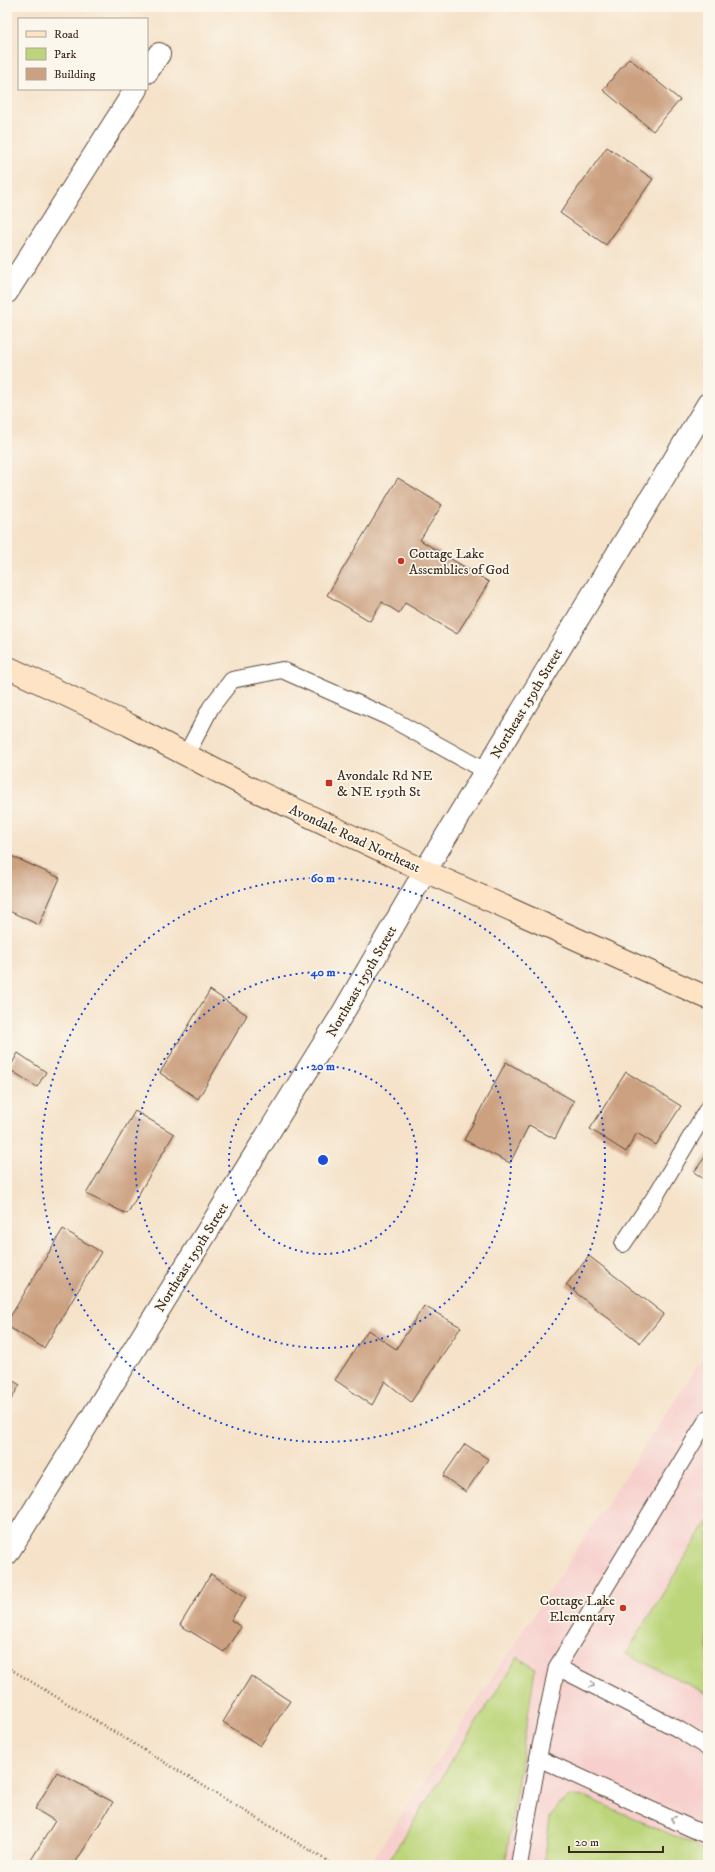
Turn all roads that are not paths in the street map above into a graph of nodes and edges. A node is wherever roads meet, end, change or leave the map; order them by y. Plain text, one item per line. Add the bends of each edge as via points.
1 (159, 54) dead end
2 (148, 70) edge
3 (135, 90) edge
4 (7, 292) edge
5 (708, 404) edge
6 (7, 666) edge
7 (186, 755) junction
8 (485, 771) junction
9 (425, 871) junction
10 (708, 998) edge
11 (708, 1108) edge
12 (623, 1244) dead end
13 (707, 1422) edge
14 (7, 1554) edge
15 (557, 1667) junction
16 (708, 1748) edge
17 (538, 1758) junction
18 (708, 1836) edge
19 (519, 1865) edge

1 - 2 street
3 - 4 street
5 - 8 street, Northeast 159th Street
6 - 7 main road, Avondale Road Northeast
7 - 8 lane via 211,707 232,680 282,670 388,717
7 - 9 main road, Avondale Road Northeast
8 - 9 street, Northeast 159th Street
9 - 10 main road, Avondale Road Northeast
9 - 14 street, Northeast 159th Street via 341,1016
11 - 12 lane via 656,1195
13 - 15 lane
15 -> 16 lane via 678,1729
15 - 17 lane
18 -> 17 lane
17 - 19 lane

